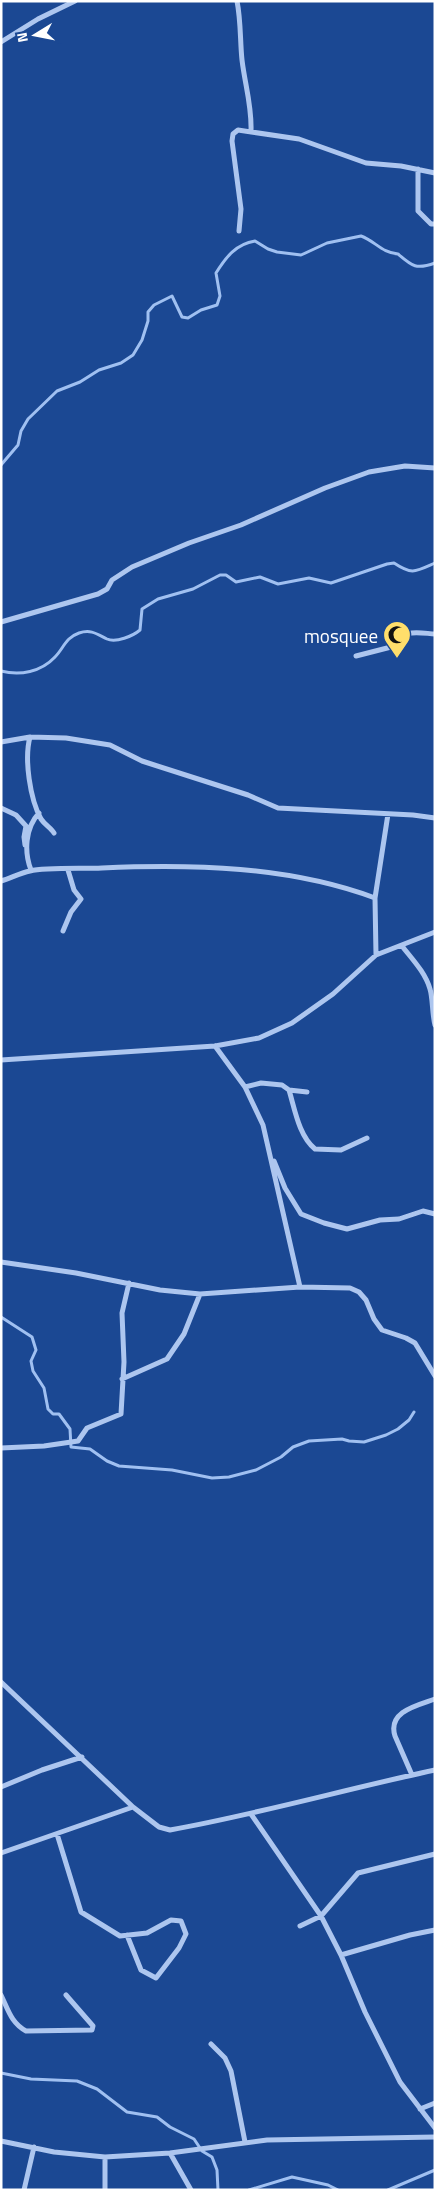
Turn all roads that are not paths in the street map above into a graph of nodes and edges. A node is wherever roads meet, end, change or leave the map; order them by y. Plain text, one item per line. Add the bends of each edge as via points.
1 (75, 1) edge
2 (237, 1) edge
3 (1, 42) edge
4 (251, 131) junction
5 (418, 169) junction
6 (435, 173) edge
7 (435, 224) edge
8 (239, 231) dead end
9 (435, 468) edge
10 (1, 622) edge
11 (435, 634) edge
12 (356, 656) dead end
13 (30, 737) junction
14 (1, 742) edge
15 (1, 808) edge
16 (39, 813) junction
17 (388, 814) junction
18 (435, 818) edge
19 (54, 833) dead end
20 (26, 848) junction
21 (31, 870) junction
22 (68, 870) junction
23 (1, 881) edge
24 (375, 898) junction
25 (63, 931) dead end
26 (435, 932) edge
27 (402, 946) junction
28 (376, 955) junction
29 (435, 1025) edge
30 (215, 1046) junction
31 (1, 1060) edge
32 (245, 1087) junction
33 (288, 1090) junction
34 (307, 1092) dead end
35 (367, 1138) dead end
36 (269, 1149) junction
37 (435, 1214) edge
38 (1, 1262) edge
39 (129, 1283) junction
40 (300, 1287) junction
41 (200, 1294) junction
42 (435, 1376) edge
43 (122, 1379) junction
44 (1, 1448) edge
45 (1, 1682) edge
46 (435, 1699) edge
47 (82, 1757) junction
48 (435, 1770) edge
49 (412, 1775) junction
50 (1, 1788) edge
51 (132, 1807) junction
52 (252, 1814) junction
53 (57, 1834) junction
54 (1, 1853) edge
55 (435, 1854) edge
56 (321, 1916) junction
57 (300, 1926) dead end
58 (435, 1930) edge
59 (128, 1935) junction
60 (341, 1956) junction
61 (1, 1995) edge
62 (66, 1995) dead end
63 (211, 2044) dead end
64 (435, 2103) edge
65 (420, 2108) junction
66 (435, 2128) edge
67 (435, 2137) edge
68 (1, 2141) edge
69 (245, 2142) junction
70 (34, 2147) junction
71 (170, 2153) junction
72 (105, 2157) junction
73 (24, 2190) edge
74 (106, 2190) edge
75 (191, 2190) edge

1 - 3 street
2 - 4 street via 242,60 252,110
4 - 5 street via 299,139 366,163
4 - 8 street via 238,130 232,141 241,209
5 - 6 street
5 - 7 street via 418,211
9 - 10 street via 405,466 369,472 132,567 98,594
11 - 12 street via 403,634 395,646
13 - 14 street
13 - 16 street via 27,748 30,785
13 - 17 street via 66,738 110,745 142,761 278,808
15 - 20 street via 23,821
16 - 19 street
16 - 20 street via 28,831
17 - 18 street
17 - 24 street
20 - 21 street
21 - 22 street
21 - 23 street
22 - 24 street via 136,866 232,868 316,881
22 - 25 street via 74,890 81,899
24 - 28 street
26 - 27 street
27 - 28 street
27 - 29 street via 421,970 430,990
28 - 30 street via 333,994 292,1023 258,1038
30 - 31 street
30 - 32 street
32 - 33 street via 261,1083 282,1085
32 - 36 street via 263,1125
33 - 34 street
33 - 35 street via 301,1129 314,1150 341,1150
36 - 37 street via 300,1214 346,1229 423,1211
36 - 40 street
38 - 39 street
39 - 41 street
39 - 43 street via 122,1313
40 - 41 street
40 - 42 street via 350,1288 359,1292 382,1330 415,1343
41 - 43 street via 184,1334 167,1359
43 - 44 street via 120,1414 87,1428 78,1441
45 - 47 street
46 - 49 street via 400,1714 393,1730
47 - 50 street
47 - 51 street
48 - 49 street
49 - 52 street
51 - 52 street via 159,1827 170,1830
51 - 53 street
52 - 56 street
53 - 54 street
53 - 59 street via 81,1912 120,1936
55 - 56 street via 358,1873
56 - 57 street
56 - 60 street
58 - 60 street
59 - 59 street via 141,1970 156,1978 186,1934 181,1921 171,1920 147,1933
60 - 65 street via 400,2082
61 - 62 street via 11,2018 26,2031 92,2030 93,2026
63 - 69 street via 225,2058 231,2071
64 - 65 street
65 - 66 street
67 - 69 street
68 - 70 street
69 - 71 street
70 - 72 street
70 - 73 street
71 - 72 street
71 - 75 street
72 - 74 street

